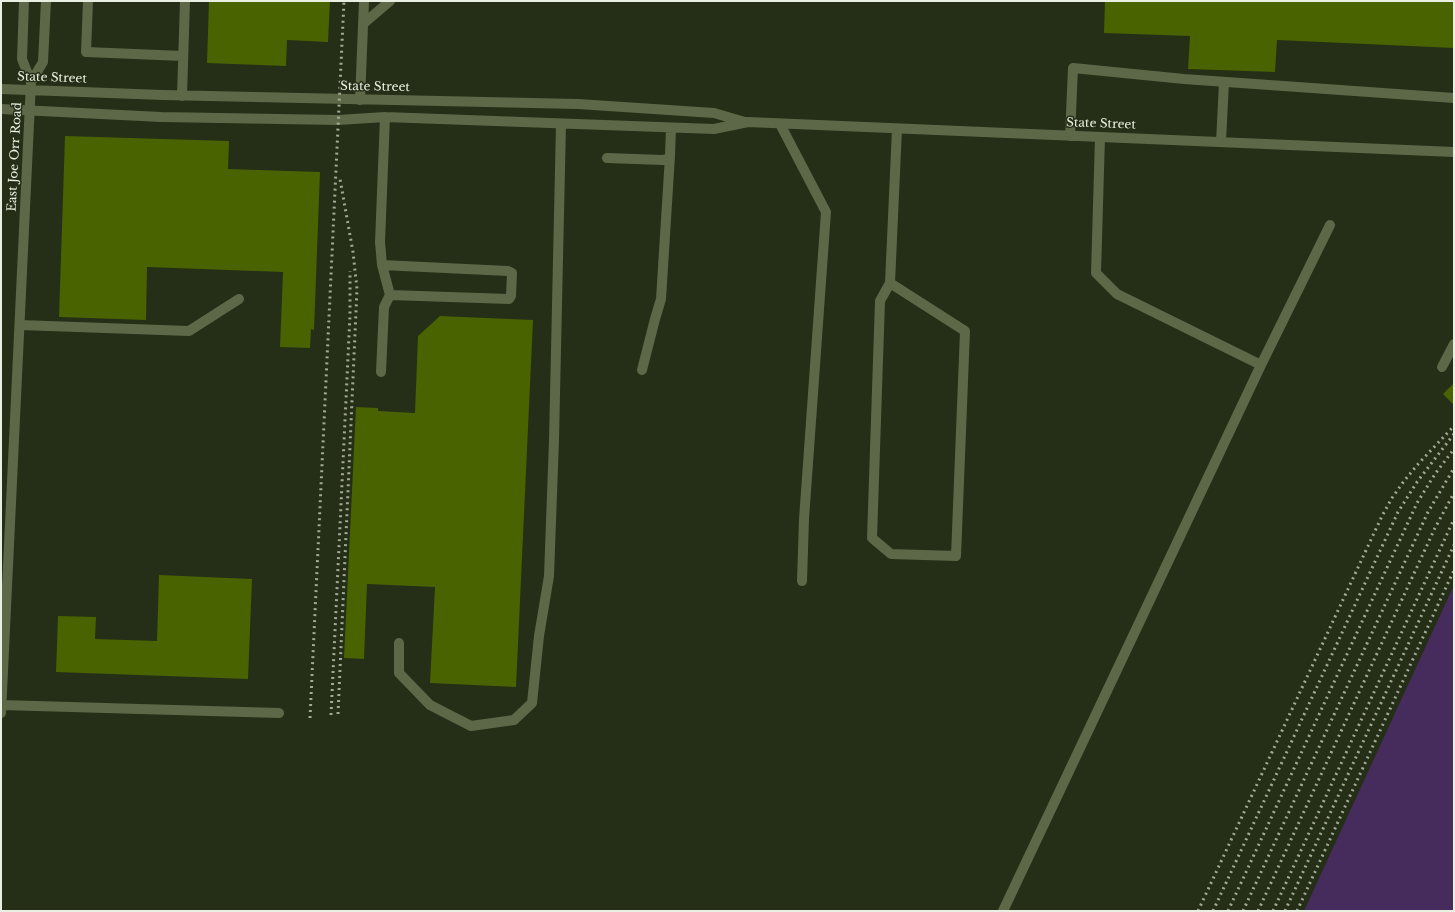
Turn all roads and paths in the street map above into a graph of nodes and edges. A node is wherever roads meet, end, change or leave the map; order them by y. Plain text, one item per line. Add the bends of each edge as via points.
1 (24, 1) edge
2 (46, 1) edge
3 (88, 1) edge
4 (185, 1) edge
5 (364, 1) edge
6 (390, 1) edge
7 (364, 24) junction
8 (183, 56) junction
9 (1224, 82) junction
10 (31, 86) junction
11 (1, 89) edge
12 (182, 96) junction
13 (1454, 98) edge
14 (360, 100) junction
15 (1, 109) edge
16 (30, 110) junction
17 (385, 117) junction
18 (748, 122) junction
19 (561, 124) junction
20 (780, 124) junction
21 (671, 128) junction
22 (897, 129) junction
23 (1070, 136) junction
24 (1100, 137) junction
25 (1221, 142) junction
26 (1454, 152) edge
27 (670, 156) junction
28 (607, 158) dead end
29 (1330, 225) dead end
30 (382, 265) junction
31 (890, 283) junction
32 (390, 294) junction
33 (239, 299) dead end
34 (20, 325) junction
35 (1454, 344) edge
36 (1261, 365) junction
37 (1442, 367) dead end
38 (642, 370) dead end
39 (381, 372) dead end
40 (5, 547) edge
41 (802, 581) dead end
42 (399, 643) dead end
43 (1, 705) edge
44 (1, 713) edge
45 (279, 713) dead end
46 (1003, 911) edge

1 - 10 street, East Joe Orr Road via 22,59
2 - 10 street, East Joe Orr Road via 43,62
3 - 8 street via 86,52
4 - 8 street
5 - 7 street
6 - 7 street
7 - 14 street
8 - 12 street
9 - 13 street
9 - 23 street via 1073,68
9 - 25 street
10 - 11 street, State Street
10 - 12 street, State Street
10 - 16 street, East Joe Orr Road
12 - 14 street, State Street
14 - 18 street, State Street via 578,104 714,113
15 - 16 street, State Street
16 - 17 street, State Street via 161,117 338,120
16 - 34 street, East Joe Orr Road
17 - 19 street, State Street
17 - 30 street via 380,242
18 - 20 street, State Street
18 - 21 street, State Street via 714,129
19 - 21 street, State Street
19 - 42 street via 549,576 532,702 514,720 471,726 430,705 399,673
20 - 22 street, State Street
20 - 41 street via 826,212
21 - 27 street
22 - 23 street, State Street
22 - 31 street
23 - 24 street, State Street
24 - 25 street, State Street
24 - 36 street via 1096,273 1117,294
25 - 26 street, State Street
27 - 28 street via 663,160
27 - 38 street via 661,299
29 - 36 street
30 - 32 street
30 - 32 street via 512,273 509,300
31 - 31 street via 880,301 872,538 890,554 956,556 965,331
32 - 39 street via 384,306
33 - 34 street via 189,331
34 - 40 street, East Joe Orr Road
35 - 37 street
36 - 46 street
40 - 43 street, East Joe Orr Road
43 - 44 street, East Joe Orr Road
43 - 45 street

